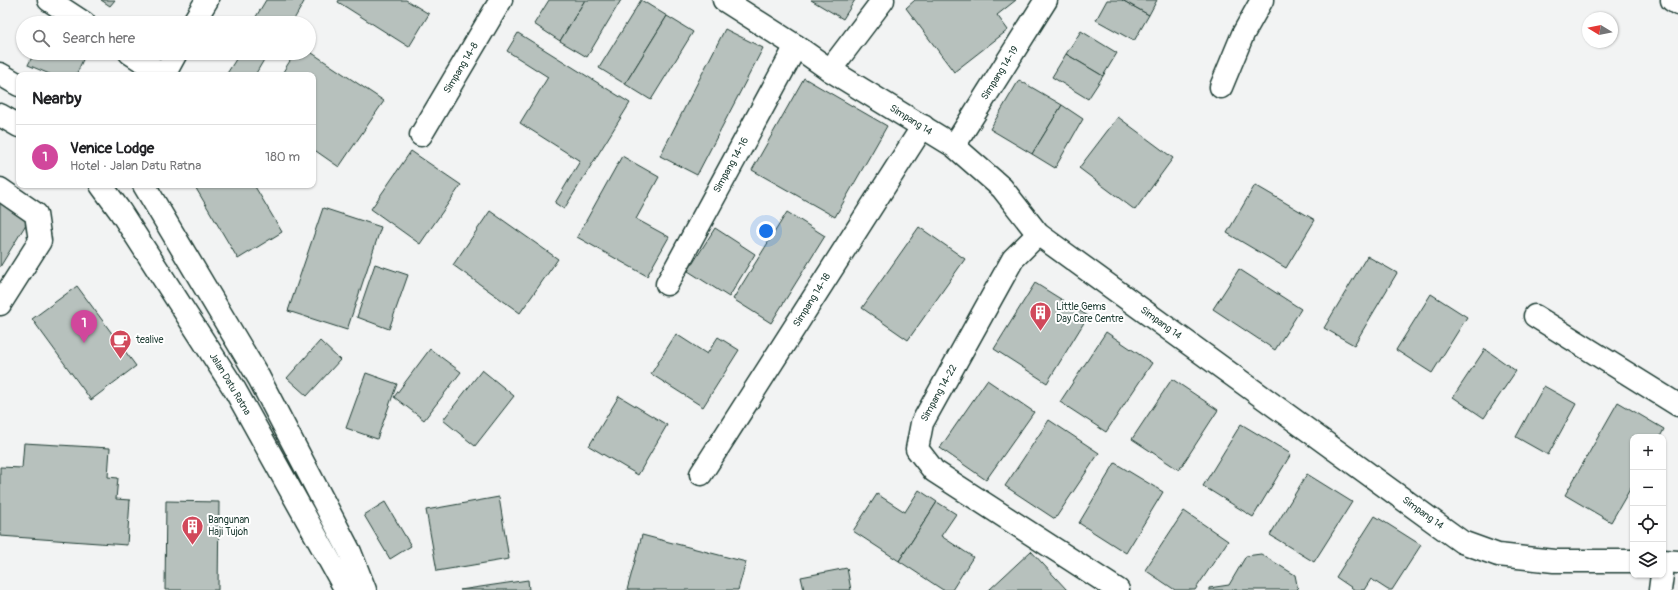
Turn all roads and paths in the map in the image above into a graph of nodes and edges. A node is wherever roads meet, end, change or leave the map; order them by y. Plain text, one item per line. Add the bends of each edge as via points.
1 (49, 0) edge
2 (206, 0) edge
3 (501, 0) edge
4 (724, 0) edge
5 (883, 0) edge
6 (1046, 0) edge
7 (1262, 0) edge
8 (1672, 0) edge
9 (1678, 4) edge
10 (73, 16) edge
11 (197, 16) edge
12 (796, 46) junction
13 (141, 60) edge
14 (172, 60) edge
15 (830, 70) junction
16 (159, 72) edge
17 (166, 72) edge
18 (0, 74) edge
19 (16, 83) edge
20 (1221, 87) dead end
21 (0, 115) edge
22 (16, 124) edge
23 (923, 126) junction
24 (421, 135) dead end
25 (954, 146) junction
26 (103, 188) edge
27 (146, 188) edge
28 (0, 189) edge
29 (1038, 234) junction
30 (666, 284) dead end
31 (0, 304) edge
32 (1535, 316) dead end
33 (1678, 405) edge
34 (701, 474) dead end
35 (1630, 561) edge
36 (1663, 578) edge
37 (346, 590) edge
38 (365, 590) edge
39 (1118, 590) edge
40 (1660, 590) edge

1 - 10 street
2 - 11 street
3 - 24 street, Simpang 14-8
4 - 12 street, Simpang 14
5 - 15 street
6 - 25 street, Simpang 14-19
7 - 20 street via 1243,34
8 - 9 street
12 - 15 street, Simpang 14
12 - 30 street, Simpang 14-16
13 - 16 street
14 - 17 street
15 - 23 street, Simpang 14
18 - 19 street
21 - 22 street
23 - 25 street, Simpang 14
23 - 34 street, Simpang 14-18
25 - 29 street, Simpang 14 via 1002,188
26 - 37 street, Jalan Datu Ratna via 236,390
27 - 38 street via 259,378 350,552
28 - 31 street via 36,214 40,241
29 - 35 street, Simpang 14 via 1462,542 1498,555 1547,561
29 - 39 street, Simpang 14-22 via 1013,259 922,423 917,449 934,471
32 - 33 street
36 - 40 street

